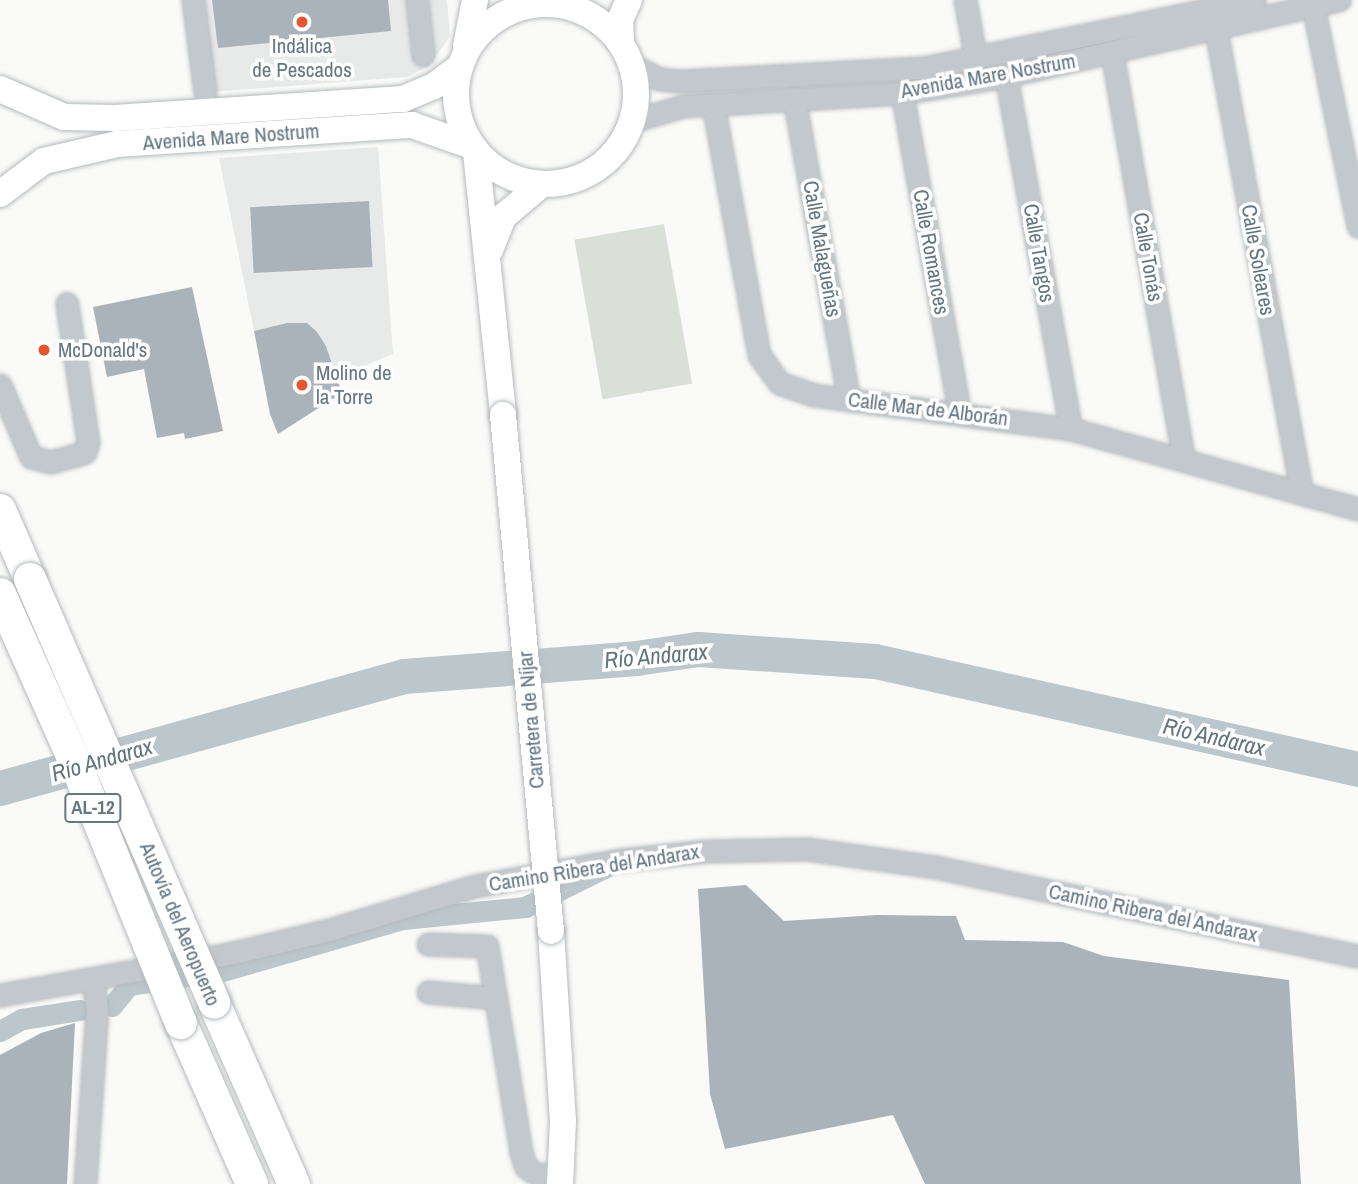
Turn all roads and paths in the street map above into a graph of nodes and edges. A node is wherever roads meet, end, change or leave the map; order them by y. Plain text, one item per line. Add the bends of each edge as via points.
1 (193, 0) edge
2 (417, 0) edge
3 (475, 0) edge
4 (629, 0) edge
5 (965, 0) edge
6 (1254, 0) edge
7 (1339, 0) edge
8 (555, 2) edge
9 (1313, 6) junction
10 (1162, 10) edge
11 (1216, 30) junction
12 (1112, 53) junction
13 (626, 54) junction
14 (423, 55) dead end
15 (462, 60) junction
16 (976, 61) junction
17 (1006, 76) junction
18 (0, 89) edge
19 (205, 92) dead end
20 (902, 93) junction
21 (794, 98) junction
22 (713, 104) junction
23 (633, 121) junction
24 (474, 149) junction
25 (541, 185) junction
26 (0, 194) edge
27 (1358, 226) edge
28 (486, 258) junction
29 (67, 304) dead end
30 (0, 385) edge
31 (849, 400) junction
32 (959, 411) junction
33 (1071, 429) junction
34 (1184, 461) junction
35 (1301, 490) junction
36 (1358, 509) edge
37 (0, 510) edge
38 (0, 594) edge
39 (428, 944) dead end
40 (1358, 956) edge
41 (93, 980) junction
42 (428, 992) dead end
43 (0, 995) edge
44 (496, 998) junction
45 (560, 1181) edge
46 (85, 1184) edge
47 (253, 1184) edge
48 (294, 1184) edge

1 - 19 street
2 - 14 street
3 - 15 main road
4 - 13 main road via 620,20
5 - 16 street
6 - 10 street, Avenida Mare Nostrum
7 - 9 street, Avenida Mare Nostrum
8 - 13 main road via 606,26
8 - 15 main road via 510,10 491,22
9 - 11 street, Avenida Mare Nostrum
9 - 27 street
10 - 16 street, Avenida Mare Nostrum
11 - 12 street, Avenida Mare Nostrum
11 - 35 street, Calle Soleares
12 - 17 street, Avenida Mare Nostrum
12 - 34 street, Calle Tonás
13 - 16 street, Avenida Mare Nostrum via 659,79 718,82
13 - 23 main road via 636,93
15 - 18 main road, Avenida Mare Nostrum via 434,86 403,99 115,118 64,117
15 - 24 main road via 455,94 460,122
17 - 20 street, Avenida Mare Nostrum
17 - 33 street, Calle Tangos
20 - 21 street, Avenida Mare Nostrum
20 - 32 street, Calle Romances
21 - 22 street, Avenida Mare Nostrum
21 - 31 street, Calle Malagueñas
22 - 23 street, Avenida Mare Nostrum via 684,106
22 - 31 street, Calle Mar de Alborán via 759,355 779,383 813,395
23 - 25 main road via 619,148 597,169 570,181
24 - 25 main road via 505,174
24 - 26 main road, Avenida Mare Nostrum via 412,125 117,144 44,161
24 - 28 main road, Carretera de Níjar
25 - 28 main road, Carretera de Níjar via 504,216
28 - 45 main road, Carretera de Níjar, bridge via 551,931 563,1121
29 - 30 street via 88,442 85,452 51,461 31,457
31 - 32 street, Calle Mar de Alborán
32 - 33 street, Calle Mar de Alborán
33 - 34 street, Calle Mar de Alborán
34 - 35 street, Calle Mar de Alborán
35 - 36 street, Calle Mar de Alborán
37 - 48 highway, Autovía del Aeropuerto / AL-12, bridge
38 - 47 highway, Autovía del Aeropuerto / AL-12, bridge
39 - 44 street via 481,942 487,946
40 - 41 street, Camino Ribera del Andarax via 935,867 807,849 732,850 620,860 475,886 329,930
41 - 43 street, Camino Ribera del Andarax
41 - 46 street via 97,1009
42 - 44 street
44 - 45 street via 513,1117 526,1167

